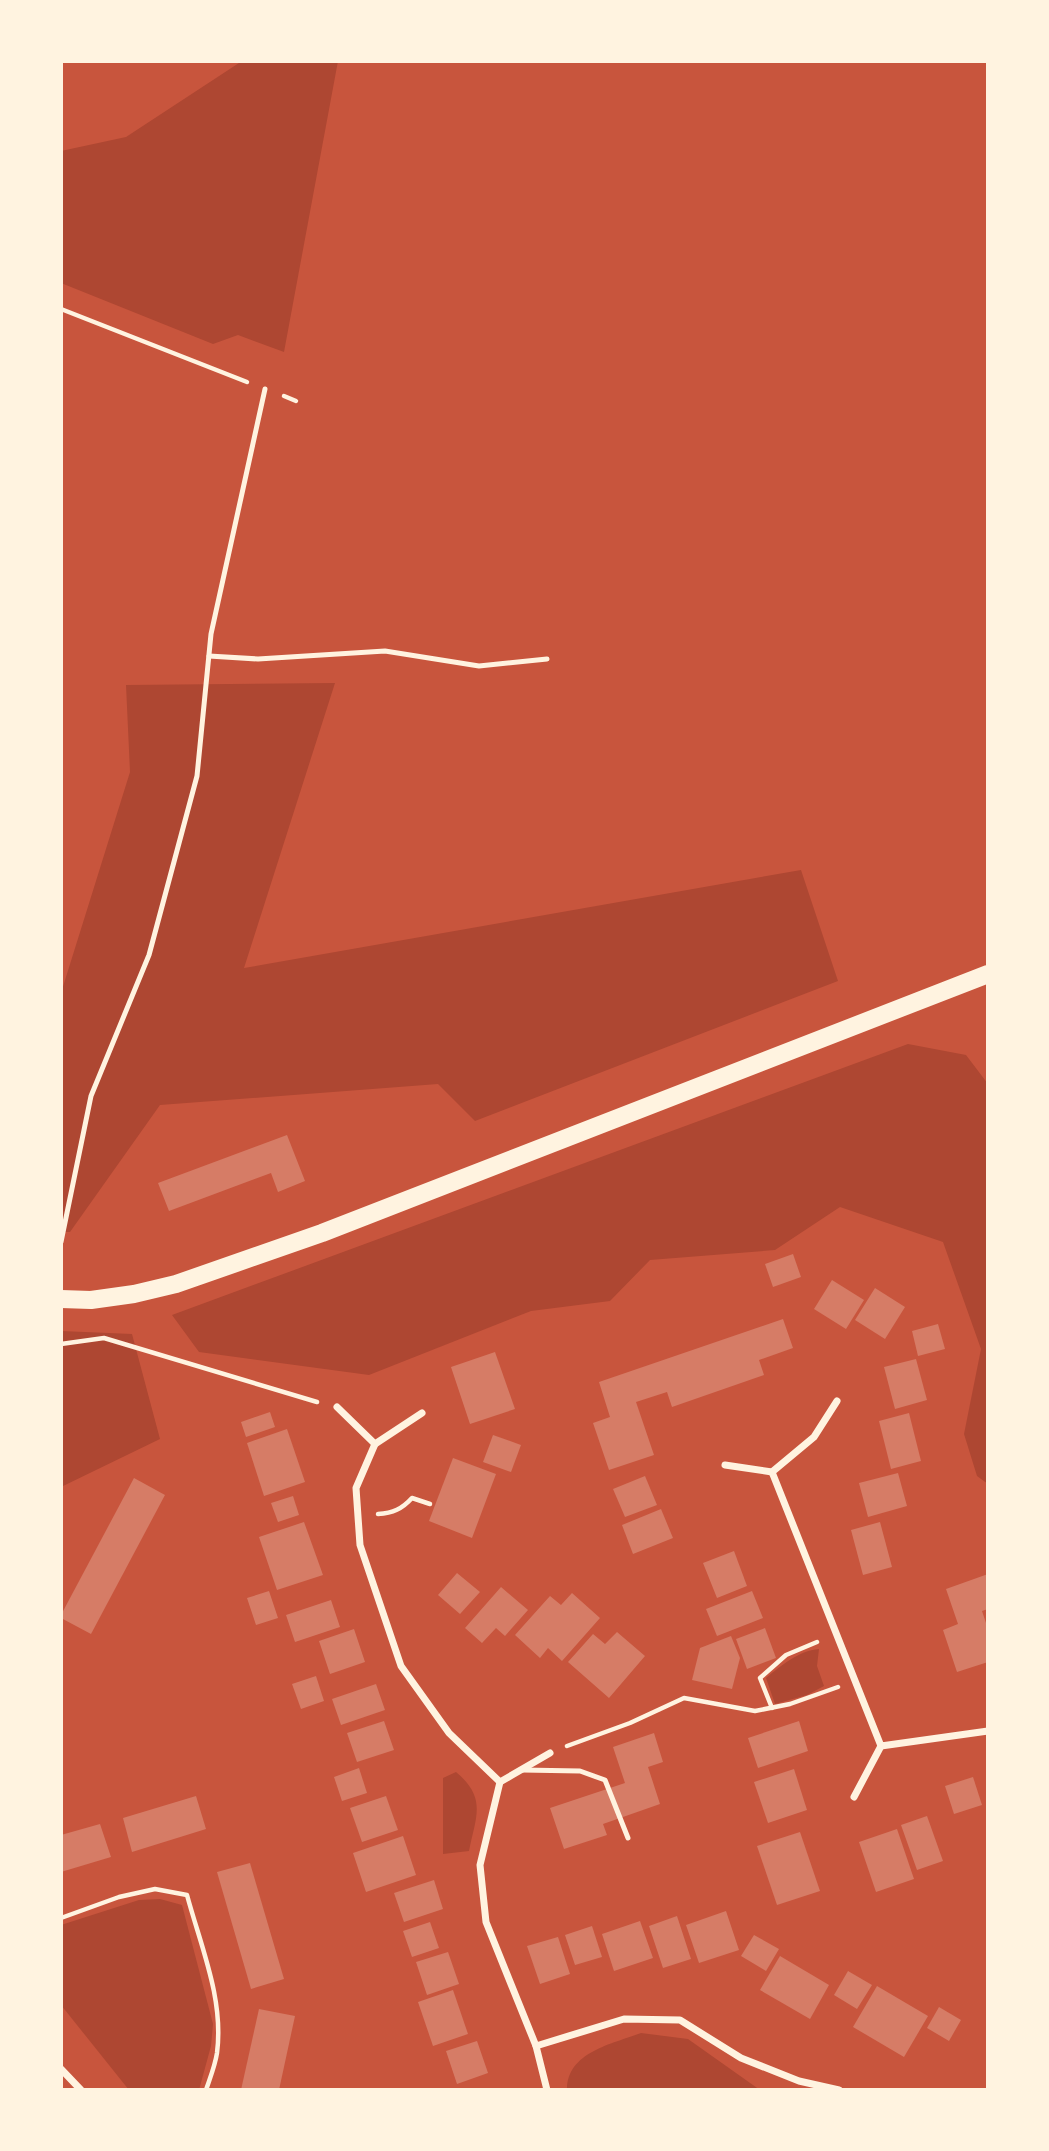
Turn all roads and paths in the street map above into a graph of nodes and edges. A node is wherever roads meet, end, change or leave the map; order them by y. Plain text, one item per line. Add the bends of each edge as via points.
1 (61, 309) edge
2 (265, 389) junction
3 (296, 401) dead end
4 (209, 656) junction
5 (547, 659) dead end
6 (988, 974) edge
7 (61, 1242) edge
8 (61, 1299) edge
9 (61, 1344) edge
10 (837, 1401) dead end
11 (337, 1407) joint
12 (422, 1413) dead end
13 (375, 1444) junction
14 (725, 1465) dead end
15 (772, 1472) junction
16 (430, 1504) dead end
17 (358, 1514) junction
18 (836, 1633) junction
19 (854, 1679) junction
20 (772, 1708) junction
21 (988, 1731) edge
22 (881, 1746) junction
23 (550, 1753) joint
24 (519, 1770) junction
25 (500, 1782) junction
26 (854, 1797) dead end
27 (628, 1838) dead end
28 (61, 1918) edge
29 (536, 2046) junction
30 (61, 2069) edge
31 (81, 2090) edge
32 (206, 2090) edge
33 (547, 2090) edge
34 (839, 2090) edge

1 - 2 path
2 - 3 path
2 - 4 lane
4 - 5 lane via 258,659 385,651 479,666
4 - 7 lane via 197,776 149,955 91,1096
6 - 8 main road via 335,1228 176,1284 91,1300
9 - 11 path via 104,1338
10 - 15 street via 814,1437
11 - 13 street
12 - 13 street
13 - 17 street via 356,1488
14 - 15 street
15 - 18 street
16 - 17 path via 412,1498 392,1513
17 - 25 street via 360,1545 401,1665 449,1733
18 - 19 street
18 - 20 path via 786,1655 760,1678
19 - 20 path via 829,1692
19 - 22 street
20 - 23 path via 755,1711 684,1698
21 - 22 street
22 - 26 street
23 - 24 street
24 - 25 street
24 - 27 lane via 580,1771 605,1780
25 - 29 street via 480,1865 486,1922
28 - 32 path via 155,1889 187,1895 211,1975 218,2021 217,2056
29 - 33 street
29 - 34 street via 624,2019 680,2020 741,2058 799,2081
30 - 31 street

